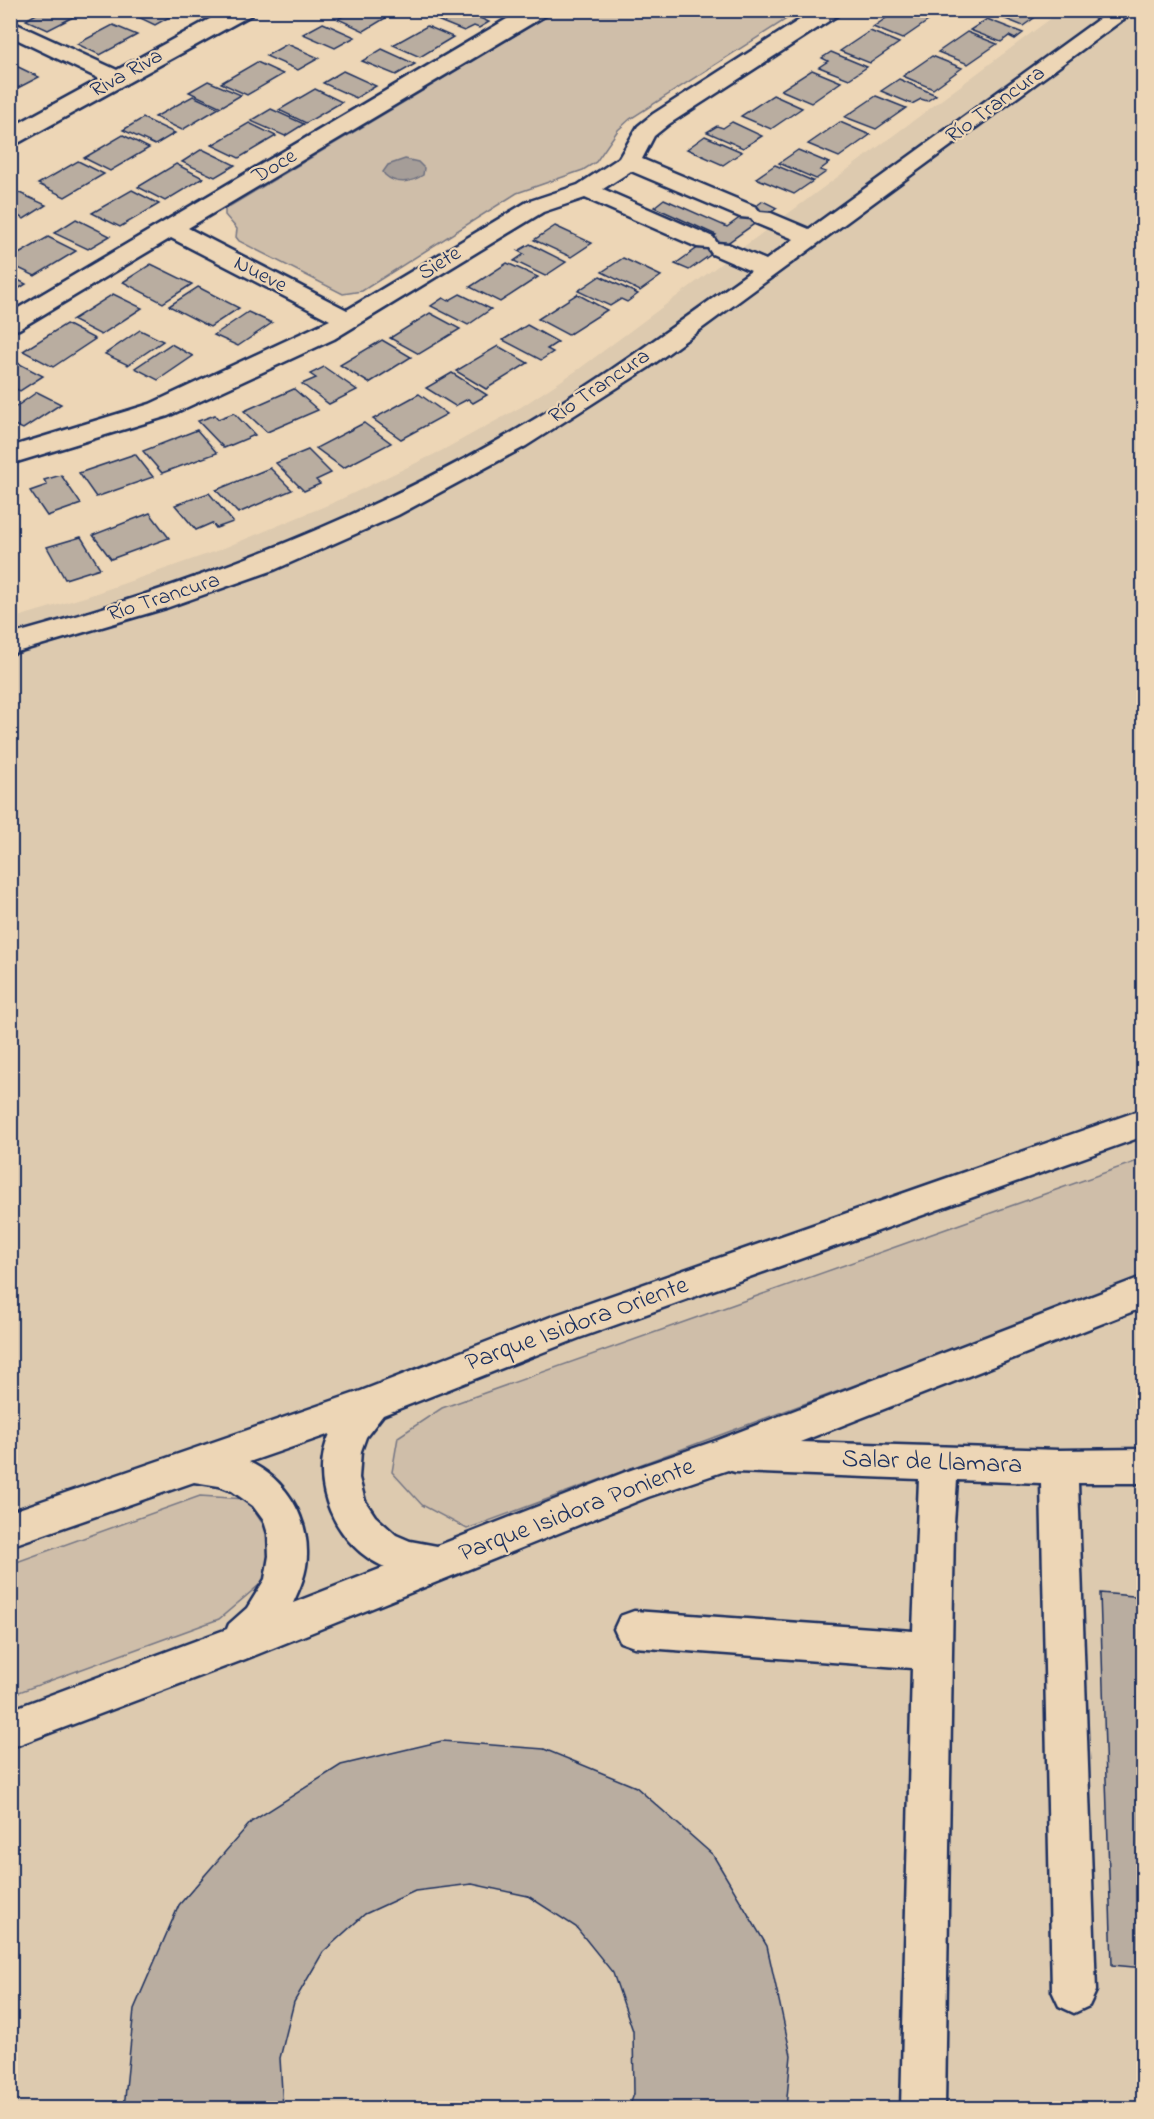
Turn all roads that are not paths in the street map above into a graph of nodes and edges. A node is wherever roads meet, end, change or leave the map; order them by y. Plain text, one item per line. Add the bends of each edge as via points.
1 (243, 10) edge
2 (538, 10) edge
3 (830, 10) edge
4 (1126, 10) edge
5 (10, 27) edge
6 (117, 79) junction
7 (10, 138) edge
8 (629, 162) junction
9 (586, 190) junction
10 (172, 229) junction
11 (811, 238) junction
12 (767, 269) junction
13 (348, 320) junction
14 (10, 324) edge
15 (10, 456) edge
16 (10, 645) edge
17 (1143, 1122) edge
18 (1143, 1291) edge
19 (370, 1404) junction
20 (721, 1456) junction
21 (939, 1463) junction
22 (191, 1464) junction
23 (1143, 1466) edge
24 (1059, 1467) junction
25 (10, 1529) edge
26 (440, 1564) junction
27 (634, 1629) dead end
28 (229, 1647) junction
29 (934, 1651) junction
30 (10, 1729) edge
31 (1074, 1991) dead end
32 (923, 2109) edge

1 - 6 street, Riva Riva
2 - 10 street, Doce
3 - 8 street, Siete via 646,131
4 - 11 street, Río Trancura
5 - 6 street
6 - 7 street, Riva Riva
8 - 9 street, Siete
8 - 11 street
9 - 12 street
9 - 13 street, Siete via 528,210
10 - 13 street, Nueve
10 - 14 street, Doce
11 - 12 street, Río Trancura
12 - 16 street, Río Trancura via 566,412 453,476 243,571
13 - 15 street, Siete via 159,410
17 - 19 street, Parque Isidora Oriente via 566,1327
18 - 20 street, Parque Isidora Poniente
19 - 22 street, Parque Isidora Oriente
19 - 26 street via 352,1426 342,1451 339,1477 346,1504 360,1527 382,1546 409,1559
20 - 21 street, Salar de Llamara
20 - 26 street, Parque Isidora Poniente via 641,1483
21 - 24 street, Salar de Llamara
21 - 29 street
22 - 25 street, Parque Isidora Oriente
22 - 28 street via 220,1468 247,1479 268,1497 283,1521 289,1547 287,1575 275,1603 255,1627
23 - 24 street, Salar de Llamara
24 - 31 street
26 - 28 street, Parque Isidora Poniente
27 - 29 street
28 - 30 street, Parque Isidora Poniente
29 - 32 street

